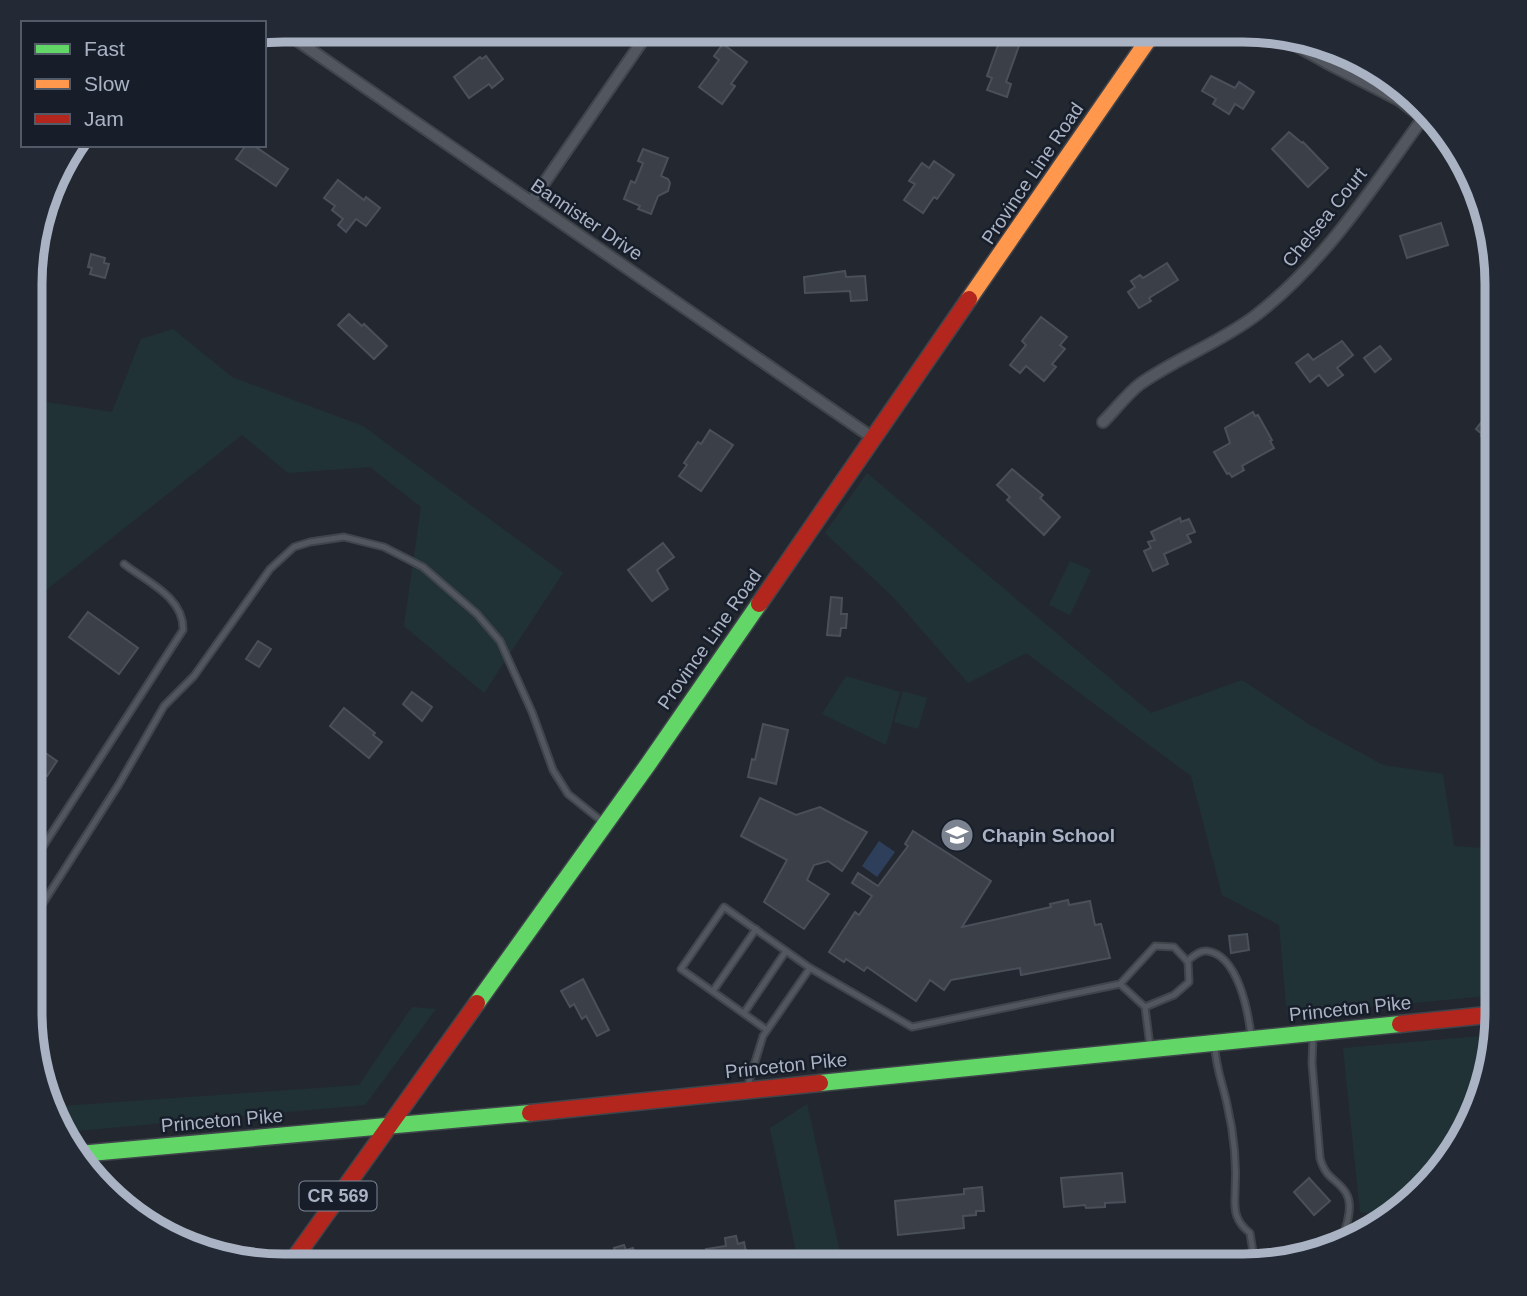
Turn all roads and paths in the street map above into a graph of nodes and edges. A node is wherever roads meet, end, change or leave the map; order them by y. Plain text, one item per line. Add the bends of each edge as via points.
1 (299, 42) edge
2 (641, 42) edge
3 (1146, 43) edge
4 (1303, 50) edge
5 (1409, 109) edge
6 (1421, 121) edge
7 (531, 202) junction
8 (1103, 422) dead end
9 (873, 438) junction
10 (124, 564) dead end
11 (606, 824) junction
12 (43, 847) edge
13 (43, 903) edge
14 (756, 929) junction
15 (786, 951) junction
16 (1187, 961) junction
17 (810, 968) junction
18 (1120, 984) junction
19 (713, 991) junction
20 (1145, 1007) junction
21 (744, 1013) junction
22 (1485, 1015) edge
23 (767, 1030) junction
24 (1313, 1033) junction
25 (1251, 1039) junction
26 (1215, 1043) junction
27 (1150, 1049) junction
28 (746, 1091) junction
29 (388, 1126) junction
30 (88, 1153) edge
31 (1344, 1232) edge
32 (1254, 1253) edge
33 (297, 1254) edge

1 - 7 street, Bannister Drive
2 - 7 street
3 - 9 main road, Province Line Road
4 - 5 street
6 - 8 street, Chelsea Court via 1341,231 1285,291 1220,340 1139,385
7 - 9 street, Bannister Drive
9 - 11 main road, Province Line Road
10 - 12 lane via 168,596 183,617 183,630
11 - 13 lane via 568,794 552,770 509,659 477,614 423,567 384,547 344,537 325,539 295,547 270,569 194,676 164,706
11 - 29 main road, Province Line Road
14 - 15 lane
14 - 19 lane
14 - 19 lane via 724,907 681,969
15 - 17 lane
15 - 21 lane
16 - 18 lane via 1174,947 1155,946
16 - 20 lane via 1189,982 1174,995
16 - 25 lane via 1207,951 1233,972 1247,1004
17 - 18 lane via 912,1027
17 - 23 lane
18 - 20 lane
19 - 21 lane
20 - 27 lane
21 - 23 lane
22 - 24 main road, Princeton Pike
23 - 28 lane
24 - 25 main road, Princeton Pike
24 - 31 lane via 1320,1158 1323,1171 1347,1194
25 - 26 main road, Princeton Pike
26 - 27 main road, Princeton Pike
26 - 32 lane via 1236,1158 1235,1216 1250,1233
27 - 28 main road, Princeton Pike
28 - 29 main road, Princeton Pike
29 - 30 main road, Princeton Pike
29 - 33 main road, Province Line Road / CR 569

